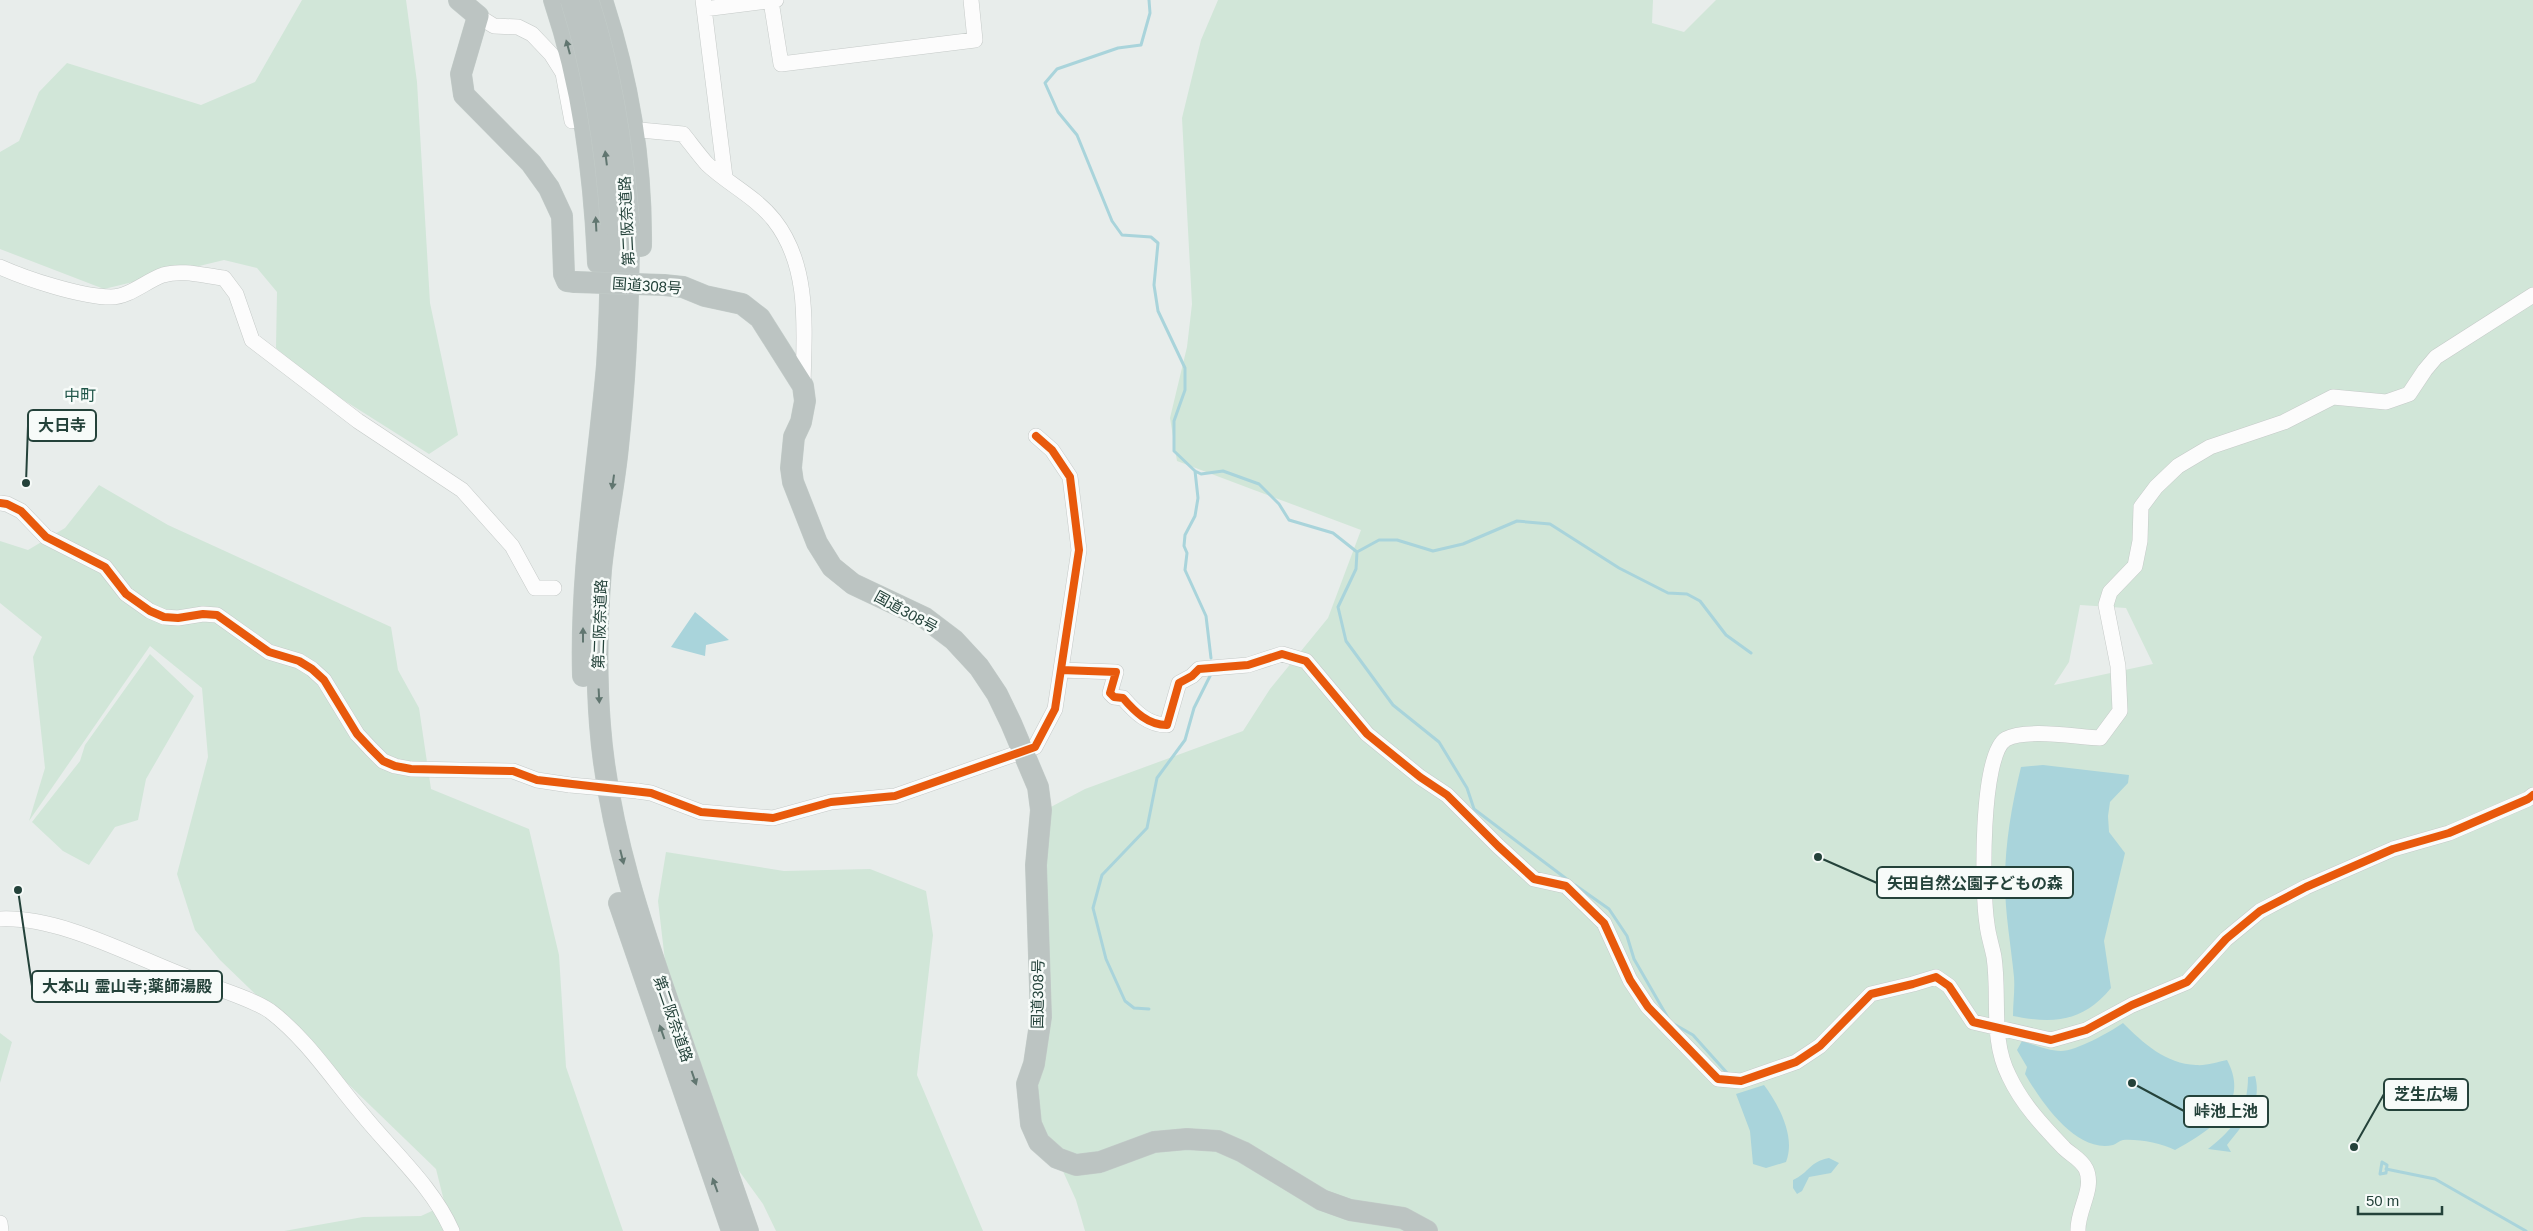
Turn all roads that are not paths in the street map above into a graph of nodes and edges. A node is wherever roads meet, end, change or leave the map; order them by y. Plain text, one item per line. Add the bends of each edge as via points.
1 (459, 0) edge
2 (554, 0) edge
3 (571, 0) edge
4 (588, 0) edge
5 (602, 0) edge
6 (776, 0) edge
7 (971, 0) edge
8 (771, 1) edge
9 (703, 5) edge
10 (478, 16) junction
11 (572, 121) dead end
12 (640, 130) dead end
13 (725, 177) junction
14 (620, 224) junction
15 (0, 267) edge
16 (2533, 294) edge
17 (803, 386) junction
18 (1036, 436) dead end
19 (608, 448) junction
20 (0, 503) edge
21 (554, 588) dead end
22 (1061, 670) junction
23 (1023, 752) junction
24 (2533, 795) edge
25 (0, 919) edge
26 (1997, 1027) junction
27 (0, 1223) edge
28 (1, 1231) edge
29 (452, 1231) edge
30 (732, 1231) edge
31 (748, 1231) edge
32 (1427, 1231) edge
33 (2078, 1231) edge

1 - 10 highway
19 -> 2 highway via 594,189 580,96
14 -> 3 highway, 第二阪奈道路, bridge via 586,52
4 - 14 highway, 第二阪奈道路, bridge via 617,117
5 - 19 highway via 631,114 642,222 641,294 634,352
6 - 8 street
7 - 8 street via 976,40 781,64
8 - 9 street
9 - 13 street
10 - 11 street via 494,26 518,28 532,34 551,54 562,73
10 - 17 highway, 国道308号, bridge via 461,74 464,95 530,163 549,188 562,216 564,274 568,281 683,287 705,296 742,304 760,318
12 - 13 street via 684,134 708,164
13 - 17 street via 774,220 790,246 804,306
14 - 19 highway, 第二阪奈道路 via 610,302
15 - 21 street via 83,293 112,297 163,275 178,272 224,278 236,294 252,340 358,421 462,490 512,546 535,588
16 - 26 street via 2436,357 2409,394 2386,402 2333,397 2284,422 2210,447 2178,466 2141,507 2135,566 2110,592 2106,605 2118,666 2120,711 2100,738 2025,734 2006,740 1995,752 1988,785 1983,865 1987,923 1994,957
17 - 23 highway, 国道308号 via 805,401 794,437 791,468 793,482 817,543 832,567 853,584 925,618 954,640 979,667 997,694
18 - 22 street via 1052,450 1070,477 1079,550
30 -> 19 highway, 第二阪奈道路 via 627,929 590,772 585,725 583,618
19 -> 31 highway, 第二阪奈道路 via 598,620 600,725 606,780 641,924
20 - 23 street, bridge via 21,511 52,541 105,567 126,594 150,611 178,618 217,615 269,652 299,661 312,669 324,680 357,734 383,761 395,766 512,771 536,780 651,793 701,812 773,818 830,802 895,796
22 - 23 street via 1055,708 1035,747
22 - 26 street via 1116,672 1110,693 1123,698 1156,725 1168,724 1179,683 1199,669 1248,665 1282,654 1306,661 1367,734 1420,777 1447,794 1534,879 1566,886 1604,923 1630,980 1648,1007 1718,1079 1741,1081 1796,1062 1820,1046 1871,994 1936,977 1949,986 1973,1022
23 - 32 highway, 国道308号 via 1038,787 1041,810 1036,865 1041,1017 1034,1064 1026,1084 1031,1124 1039,1142 1065,1162 1088,1165 1154,1142 1218,1141 1243,1152 1322,1200 1350,1210 1403,1218
24 - 26 street via 2449,833 2393,849 2260,911 2226,939 2187,982 2132,1005 2086,1030 2051,1040
25 - 29 street via 75,932 270,1011 317,1056 432,1195
26 - 33 street via 1997,1043 2008,1076 2033,1116 2069,1154 2081,1161 2086,1170 2088,1189 2080,1211
27 - 28 street

